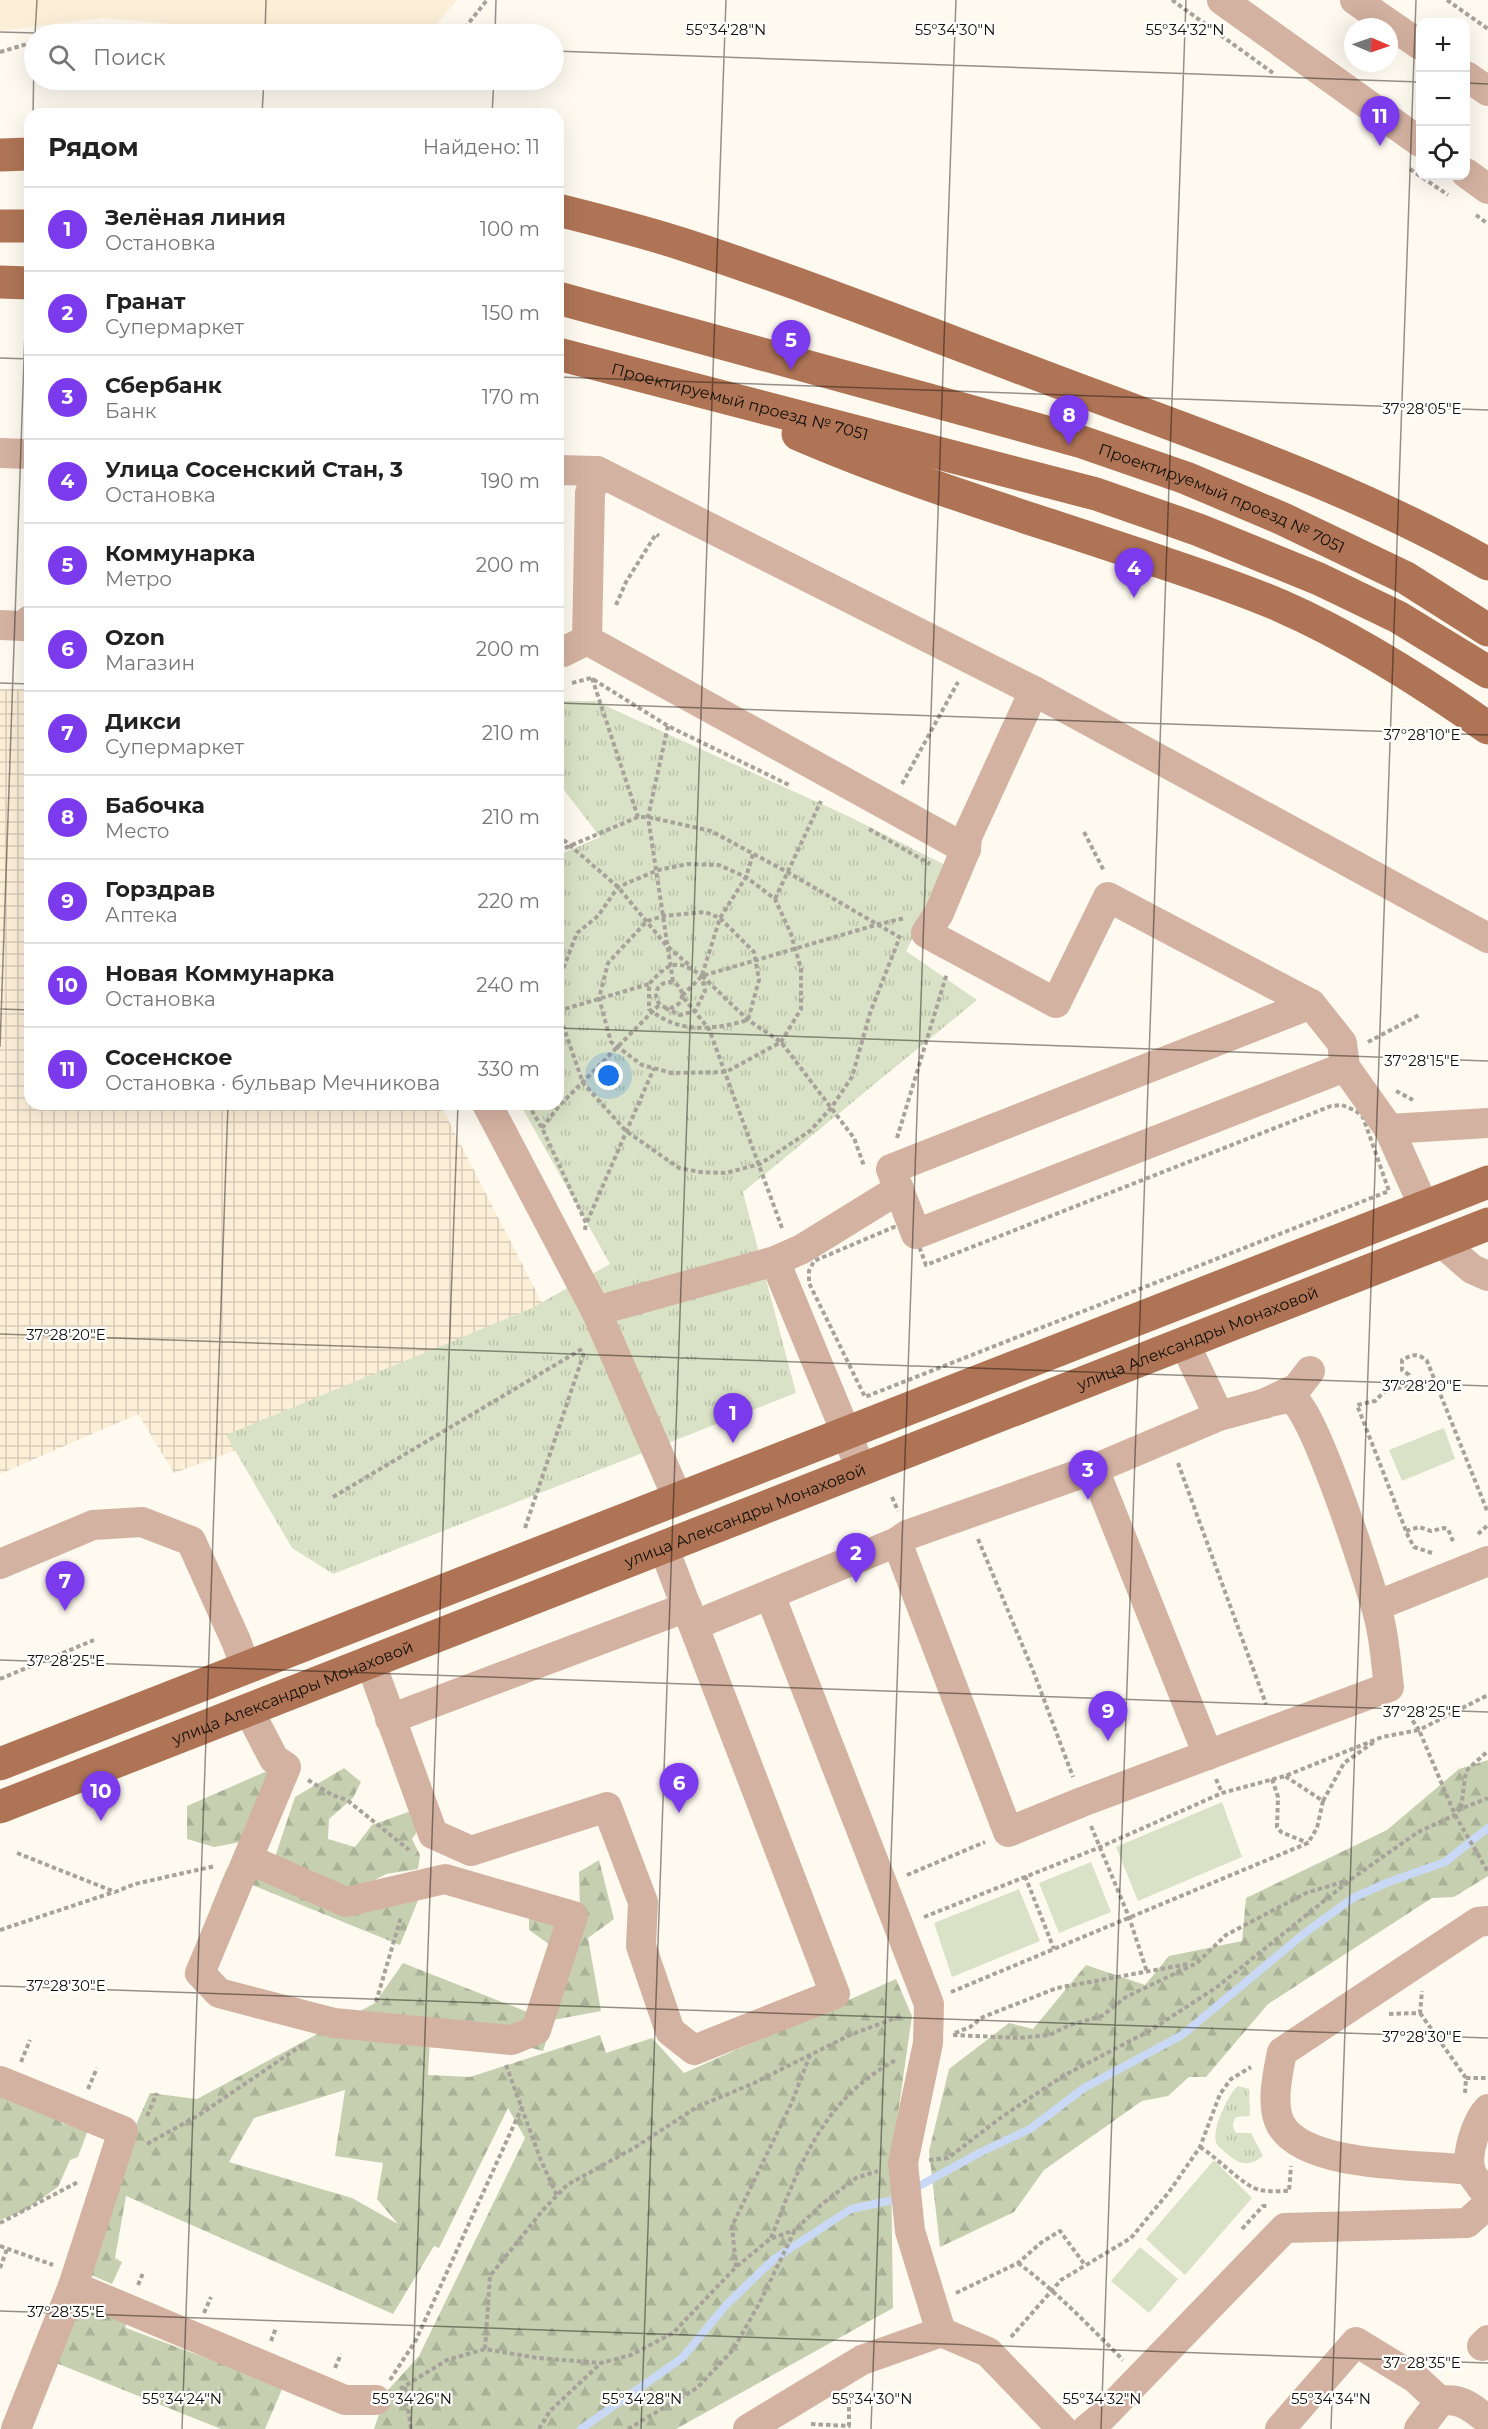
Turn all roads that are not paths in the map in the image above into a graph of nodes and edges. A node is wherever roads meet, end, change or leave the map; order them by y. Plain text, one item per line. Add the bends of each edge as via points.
1 (1222, 0) edge
2 (1355, 0) edge
3 (1416, 42) edge
4 (1470, 79) edge
5 (1488, 91) edge
6 (1416, 139) edge
7 (24, 154) edge
8 (0, 155) edge
9 (1470, 176) edge
10 (1488, 189) edge
11 (564, 212) edge
12 (0, 226) edge
13 (24, 226) edge
14 (0, 282) edge
15 (24, 283) edge
16 (564, 286) edge
17 (564, 300) edge
18 (606, 310) junction
19 (564, 356) edge
20 (700, 392) junction
21 (0, 453) edge
22 (24, 454) edge
23 (564, 470) edge
24 (597, 471) junction
25 (1488, 564) edge
26 (0, 625) edge
27 (24, 626) edge
28 (1488, 630) edge
29 (586, 640) junction
30 (564, 651) edge
31 (1488, 672) edge
32 (1034, 691) junction
33 (1488, 728) edge
34 (955, 843) junction
35 (1488, 938) edge
36 (1311, 1004) junction
37 (1353, 1056) junction
38 (490, 1110) edge
39 (1376, 1123) junction
40 (1488, 1123) edge
41 (1488, 1182) edge
42 (899, 1190) junction
43 (1424, 1207) junction
44 (1488, 1224) edge
45 (1441, 1242) junction
46 (775, 1261) junction
47 (1488, 1276) edge
48 (596, 1311) junction
49 (1184, 1342) junction
50 (1310, 1371) dead end
51 (1263, 1404) junction
52 (1219, 1416) junction
53 (846, 1433) junction
54 (861, 1469) junction
55 (1094, 1469) junction
56 (678, 1499) junction
57 (897, 1542) junction
58 (663, 1546) junction
59 (1488, 1561) edge
60 (0, 1564) edge
61 (770, 1595) junction
62 (1376, 1606) junction
63 (691, 1616) junction
64 (370, 1661) junction
65 (246, 1668) junction
66 (248, 1709) junction
67 (390, 1719) junction
68 (1208, 1755) junction
69 (0, 1764) edge
70 (0, 1807) edge
71 (248, 1859) junction
72 (1488, 1921) edge
73 (10, 2073) edge
74 (1477, 2104) edge
75 (1470, 2170) junction
76 (1488, 2196) edge
77 (1488, 2204) edge
78 (73, 2286) junction
79 (941, 2332) junction
80 (376, 2400) road end
81 (1440, 2401) junction
82 (1488, 2420) edge
83 (16, 2429) edge
84 (748, 2429) edge
85 (1062, 2429) edge
86 (1087, 2429) edge
87 (1280, 2429) edge
88 (1419, 2429) edge

1 - 6 street
2 - 3 street
4 - 5 street
7 - 8 main road
9 - 10 street
11 - 25 main road via 686,245 1146,415 1361,498
12 - 13 main road
14 - 15 main road
16 - 18 street
17 - 18 main road, Проектируемый проезд № 7051
18 - 28 main road, Проектируемый проезд № 7051 via 1079,441 1186,478 1406,578
19 - 20 main road, Проектируемый проезд № 7051
20 - 31 main road, Проектируемый проезд № 7051 via 1096,494 1199,530 1319,579 1398,617
20 - 33 main road via 877,466 1201,575 1282,607 1432,688
21 - 22 street
23 - 24 street
24 - 29 street via 590,493
24 - 32 street
26 - 27 street
29 - 30 street
29 - 34 street
32 - 34 street via 967,837
32 - 35 street
34 - 36 street via 939,913 926,933 1056,1003 1108,897
36 - 37 street
36 - 42 street via 891,1168
37 - 39 street
37 - 42 street via 916,1234
38 - 48 street
39 - 40 street
39 - 43 street
41 - 43 main road
42 - 46 street via 802,1249
43 - 53 main road
44 - 45 main road, улица Александры Монаховой
45 - 47 street via 1472,1269
45 - 49 main road, улица Александры Монаховой
46 - 48 street
46 - 53 street
48 - 56 street
49 - 52 street
49 - 54 main road, улица Александры Монаховой
50 - 51 street via 1297,1388
51 - 52 street
51 - 62 street via 1285,1398 1303,1408 1321,1445
52 - 55 street
53 - 54 street
53 - 56 main road
54 - 58 main road, улица Александры Монаховой
55 - 57 street via 907,1534
55 - 68 street
56 - 65 main road
57 - 61 street
57 - 68 street via 1008,1832
58 - 63 street
58 - 64 main road, улица Александры Монаховой
59 - 62 street
60 - 65 street via 93,1525 142,1522 190,1541
61 - 63 street
61 - 79 street via 936,1994 942,2040 910,2231
62 - 68 street via 1389,1687
63 - 67 street
63 - 67 street via 835,1994 694,2050 670,2031 641,1946 643,1902 607,1808 471,1851 433,1834
64 - 66 main road, улица Александры Монаховой
64 - 67 street
65 - 69 main road
66 - 70 main road, улица Александры Монаховой
66 - 71 street via 274,1759 286,1767
71 - 71 street via 346,1902 445,1879 573,1916 536,2030 512,2040 334,2024 219,1993 200,1973
72 - 75 street via 1478,1922 1282,2052 1275,2095 1280,2124 1296,2141 1325,2153 1372,2163
73 - 78 street via 123,2131
74 - 75 street via 1480,2117 1472,2139
75 - 76 street
77 - 86 street via 1467,2223 1285,2228
78 - 80 street via 345,2400
78 - 83 street
79 - 84 street via 862,2360
79 - 85 street via 988,2352
81 - 82 street via 1453,2398 1467,2403
81 - 87 street via 1414,2378 1356,2342
81 - 88 street

